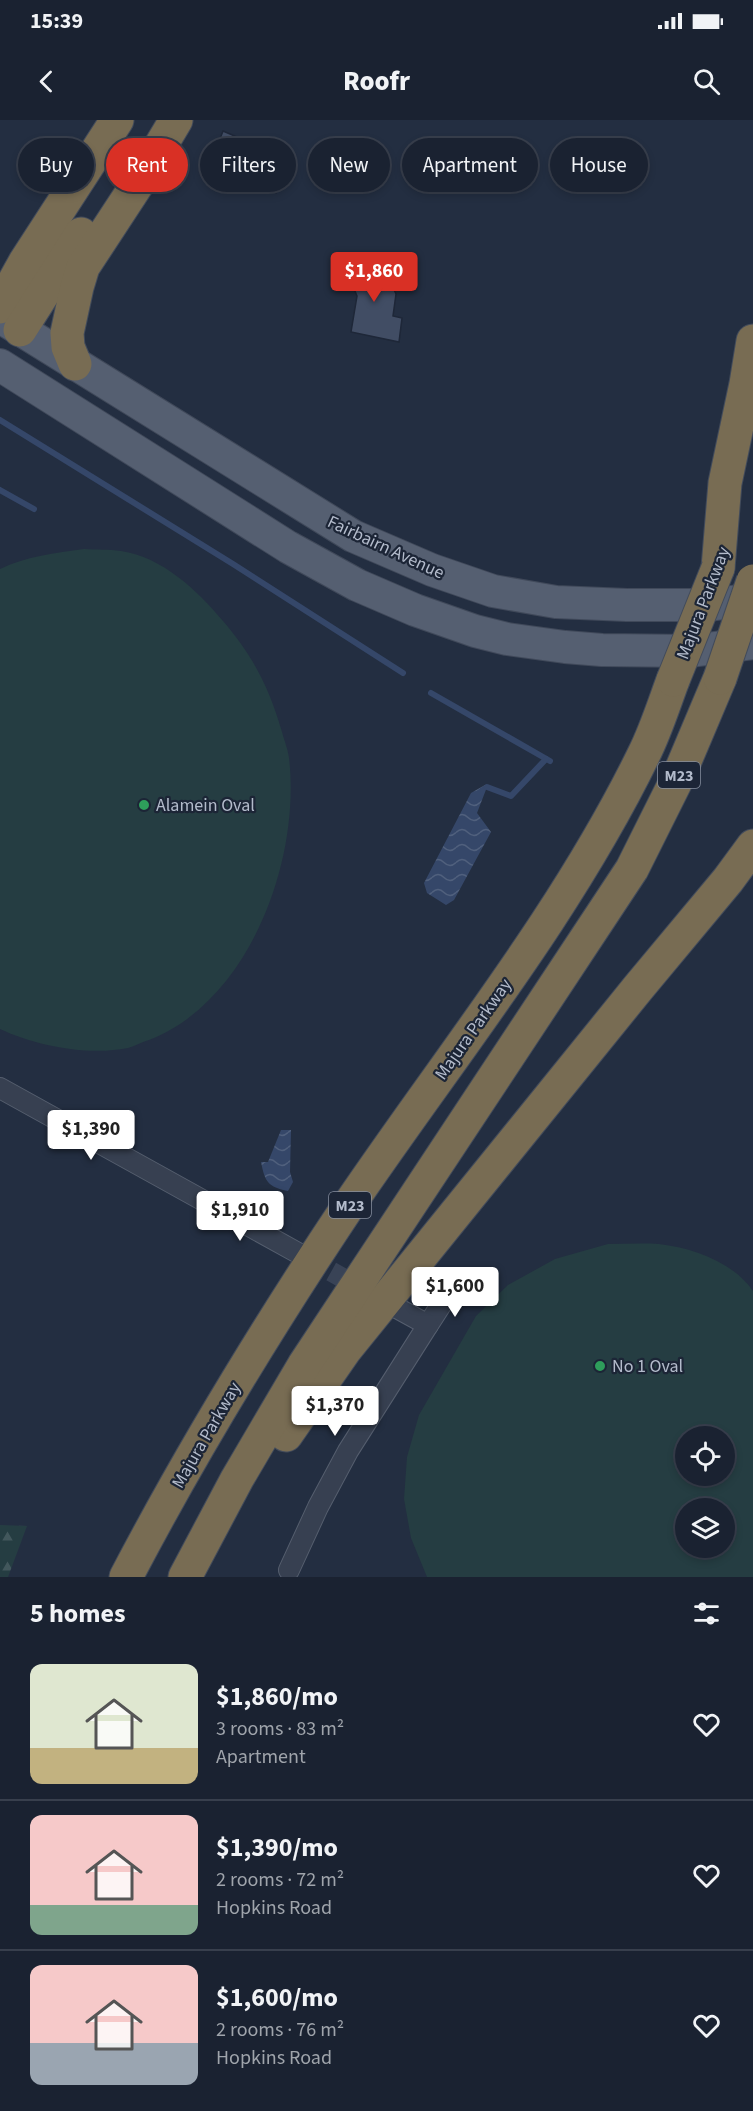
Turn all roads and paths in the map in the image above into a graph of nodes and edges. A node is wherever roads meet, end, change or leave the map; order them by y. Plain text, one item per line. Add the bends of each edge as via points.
1 (117, 120) edge
2 (156, 120) edge
3 (176, 120) edge
4 (13, 265) edge
5 (7, 318) edge
6 (753, 341) edge
7 (0, 363) edge
8 (75, 364) junction
9 (753, 449) edge
10 (718, 568) junction
11 (753, 581) edge
12 (753, 599) edge
13 (709, 604) junction
14 (753, 613) edge
15 (753, 643) edge
16 (753, 846) edge
17 (0, 1088) edge
18 (297, 1253) tunnel mouth
19 (450, 1291) dead end
20 (397, 1308) dead end
21 (429, 1324) junction
22 (289, 1570) dead end
23 (126, 1577) edge
24 (185, 1577) edge
25 (193, 1577) edge

1 - 4 highway
2 - 5 highway
3 - 8 highway via 83,267 67,333
4 - 5 highway
5 - 7 main road
5 - 8 main road, Fairbairn Avenue
6 - 10 highway via 725,483
7 - 15 main road via 288,547 357,585 415,610 507,639 565,647 691,651
8 - 13 main road, Fairbairn Avenue via 353,536 432,570 493,591 556,602
9 - 10 highway, Majura Parkway / M23
10 - 23 highway, Majura Parkway / M23, bridge via 645,752 595,846 508,979 349,1205 206,1430
11 - 24 highway, M23, bridge via 720,678 679,775 632,869 304,1365
12 - 13 main road, Fairbairn Avenue
13 - 14 main road
16 - 25 highway via 345,1350
17 - 18 street
19 - 21 street
20 - 21 street
21 - 22 street via 348,1450

